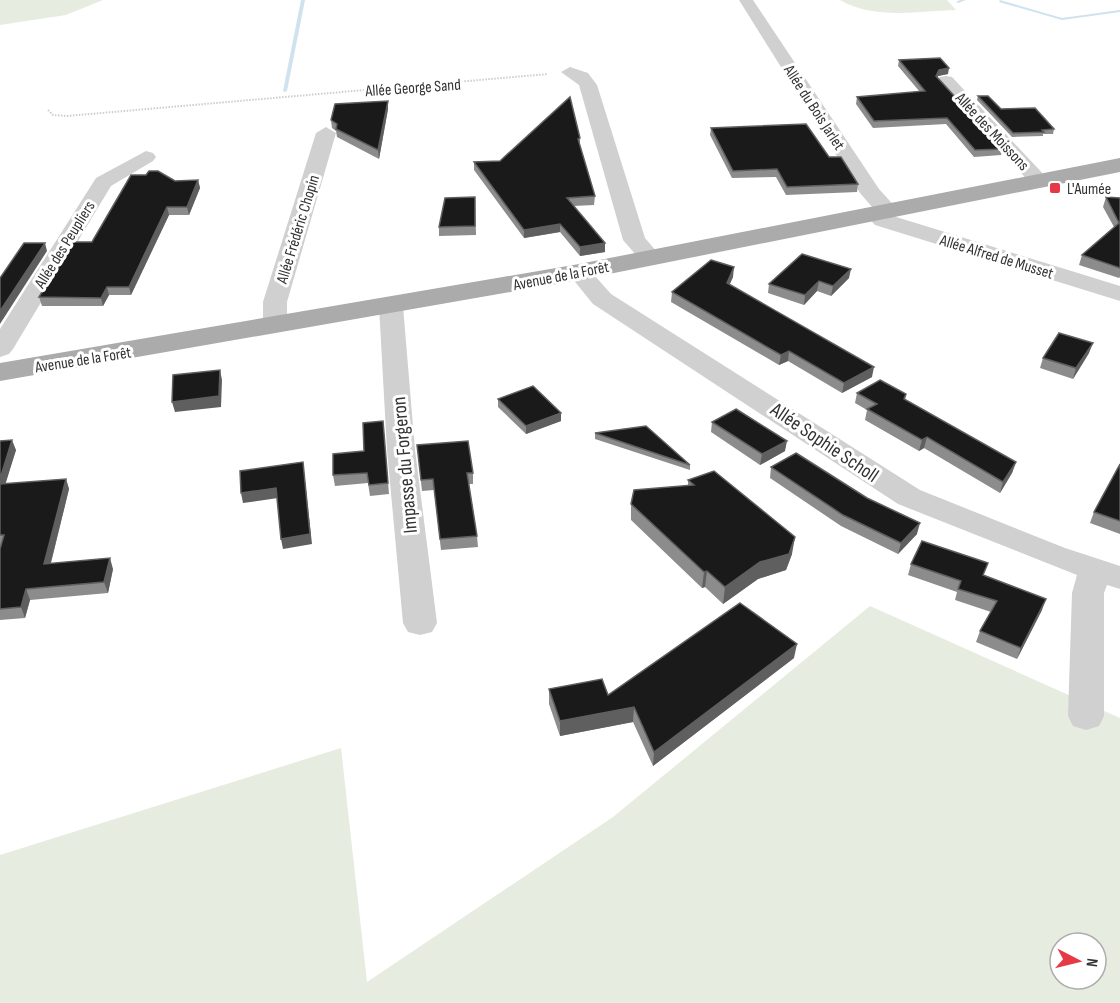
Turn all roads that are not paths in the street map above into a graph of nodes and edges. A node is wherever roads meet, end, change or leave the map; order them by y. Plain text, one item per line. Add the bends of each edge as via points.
1 (746, 1) edge
2 (570, 72) road end
3 (946, 81) edge
4 (326, 133) dead end
5 (146, 157) dead end
6 (1115, 169) edge
7 (1040, 182) junction
8 (882, 212) junction
9 (651, 258) junction
10 (579, 272) junction
11 (1120, 294) edge
12 (391, 306) junction
13 (275, 325) junction
14 (0, 349) edge
15 (0, 372) edge
16 (1108, 574) edge
17 (420, 623) dead end
18 (1086, 716) dead end

1 - 8 street, Allée du Bois Jarlet
2 - 9 street via 582,76 588,85 634,240
3 - 7 street, Allée des Moissons
4 - 13 street, Allée Frédéric Chopin via 273,310
5 - 14 street, Allée des Peupliers via 103,182
6 - 7 main road, Avenue de la Forêt
7 - 8 main road, Avenue de la Forêt
8 - 9 main road, Avenue de la Forêt
8 - 11 street, Allée Alfred de Musset via 883,220
9 - 10 main road, Avenue de la Forêt
10 - 12 main road, Avenue de la Forêt
10 - 16 street, Allée Sophie Scholl via 602,299 909,497
12 - 13 main road, Avenue de la Forêt
12 - 17 street, Impasse du Forgeron via 401,450
13 - 15 main road, Avenue de la Forêt
16 - 18 street, Allée Sophie Scholl via 1088,593

